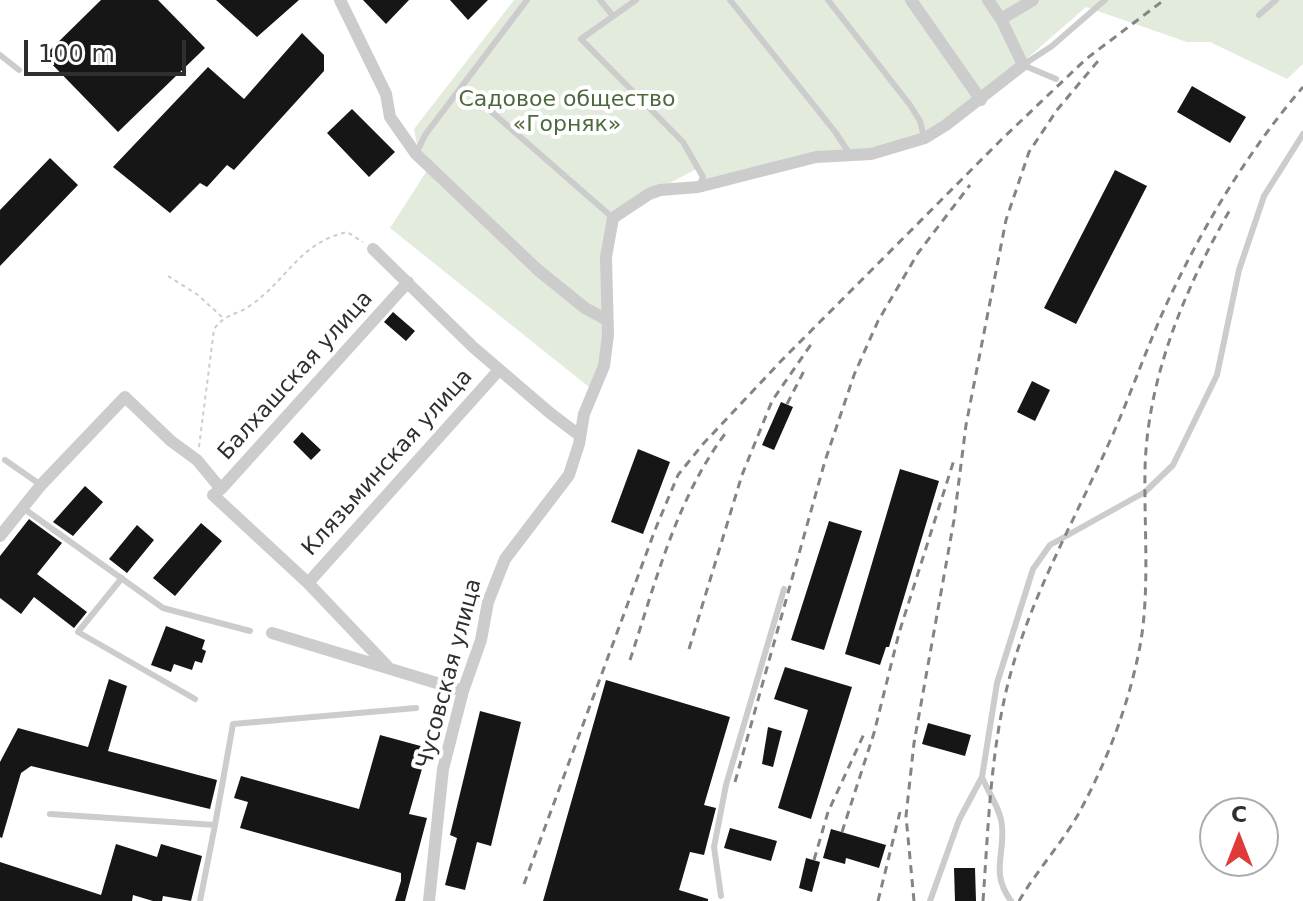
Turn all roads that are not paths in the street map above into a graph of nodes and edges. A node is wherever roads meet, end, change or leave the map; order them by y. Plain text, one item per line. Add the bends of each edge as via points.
1 (340, 0) edge
2 (527, 0) edge
3 (600, 0) edge
4 (636, 0) edge
5 (730, 0) edge
6 (828, 0) edge
7 (911, 0) edge
8 (988, 0) edge
9 (1033, 0) edge
10 (1105, 0) edge
11 (1276, 0) edge
12 (1259, 15) dead end
13 (613, 16) junction
14 (1001, 19) junction
15 (0, 55) edge
16 (1023, 65) junction
17 (19, 70) dead end
18 (1056, 79) dead end
19 (462, 86) junction
20 (981, 100) junction
21 (1303, 134) edge
22 (925, 138) junction
23 (416, 154) junction
24 (846, 155) junction
25 (698, 187) junction
26 (613, 218) junction
27 (373, 249) road end
28 (408, 282) junction
29 (607, 320) junction
30 (499, 370) junction
31 (579, 435) junction
32 (5, 460) dead end
33 (41, 485) junction
34 (217, 492) junction
35 (23, 508) junction
36 (0, 536) edge
37 (122, 578) junction
38 (308, 583) junction
39 (784, 589) dead end
40 (250, 631) dead end
41 (272, 633) dead end
42 (387, 666) junction
43 (463, 691) junction
44 (195, 699) dead end
45 (416, 708) dead end
46 (982, 777) junction
47 (50, 814) dead end
48 (215, 825) junction
49 (721, 896) dead end
50 (200, 901) edge
51 (429, 901) edge
52 (930, 901) edge
53 (1011, 901) edge

1 - 23 street via 386,94 390,117
2 - 19 lane
3 - 13 lane
4 - 13 lane
5 - 24 lane via 836,133
6 - 22 lane via 910,105
7 - 20 street
8 - 14 street
9 - 14 street
10 - 16 lane
11 - 12 lane
13 - 25 lane via 581,39 683,142 703,177
14 - 16 street
15 - 17 lane
16 - 18 lane
16 - 20 street
19 - 23 lane
19 - 26 lane
20 - 22 street
21 - 46 lane via 1264,196 1239,270 1217,375 1173,465 1145,492 1050,545 1033,569 997,683
22 - 24 street via 871,154
23 - 29 street via 538,270
24 - 25 street via 816,157
25 - 26 street via 649,194
26 - 29 street, Чусовская улица via 606,257
27 - 28 street
28 - 30 street
28 - 34 street, Балхашская улица
29 - 31 street, Чусовская улица via 604,366
30 - 31 street
30 - 38 street, Клязьминская улица
31 - 43 street, Чусовская улица via 569,475 505,559
32 - 33 lane
33 - 34 street via 125,397 197,460
33 - 35 street
34 - 38 street
35 - 36 street
35 - 37 lane
37 - 40 lane via 163,608
37 - 44 lane via 78,632
38 - 42 street
39 - 49 lane via 726,785 714,847
41 - 42 street
42 - 43 street
43 - 51 street, Чусовская улица via 443,769
45 - 48 lane via 233,724
46 - 52 lane via 959,820
46 - 53 lane via 1003,824 998,866 1001,888
47 - 48 lane
48 - 50 lane

